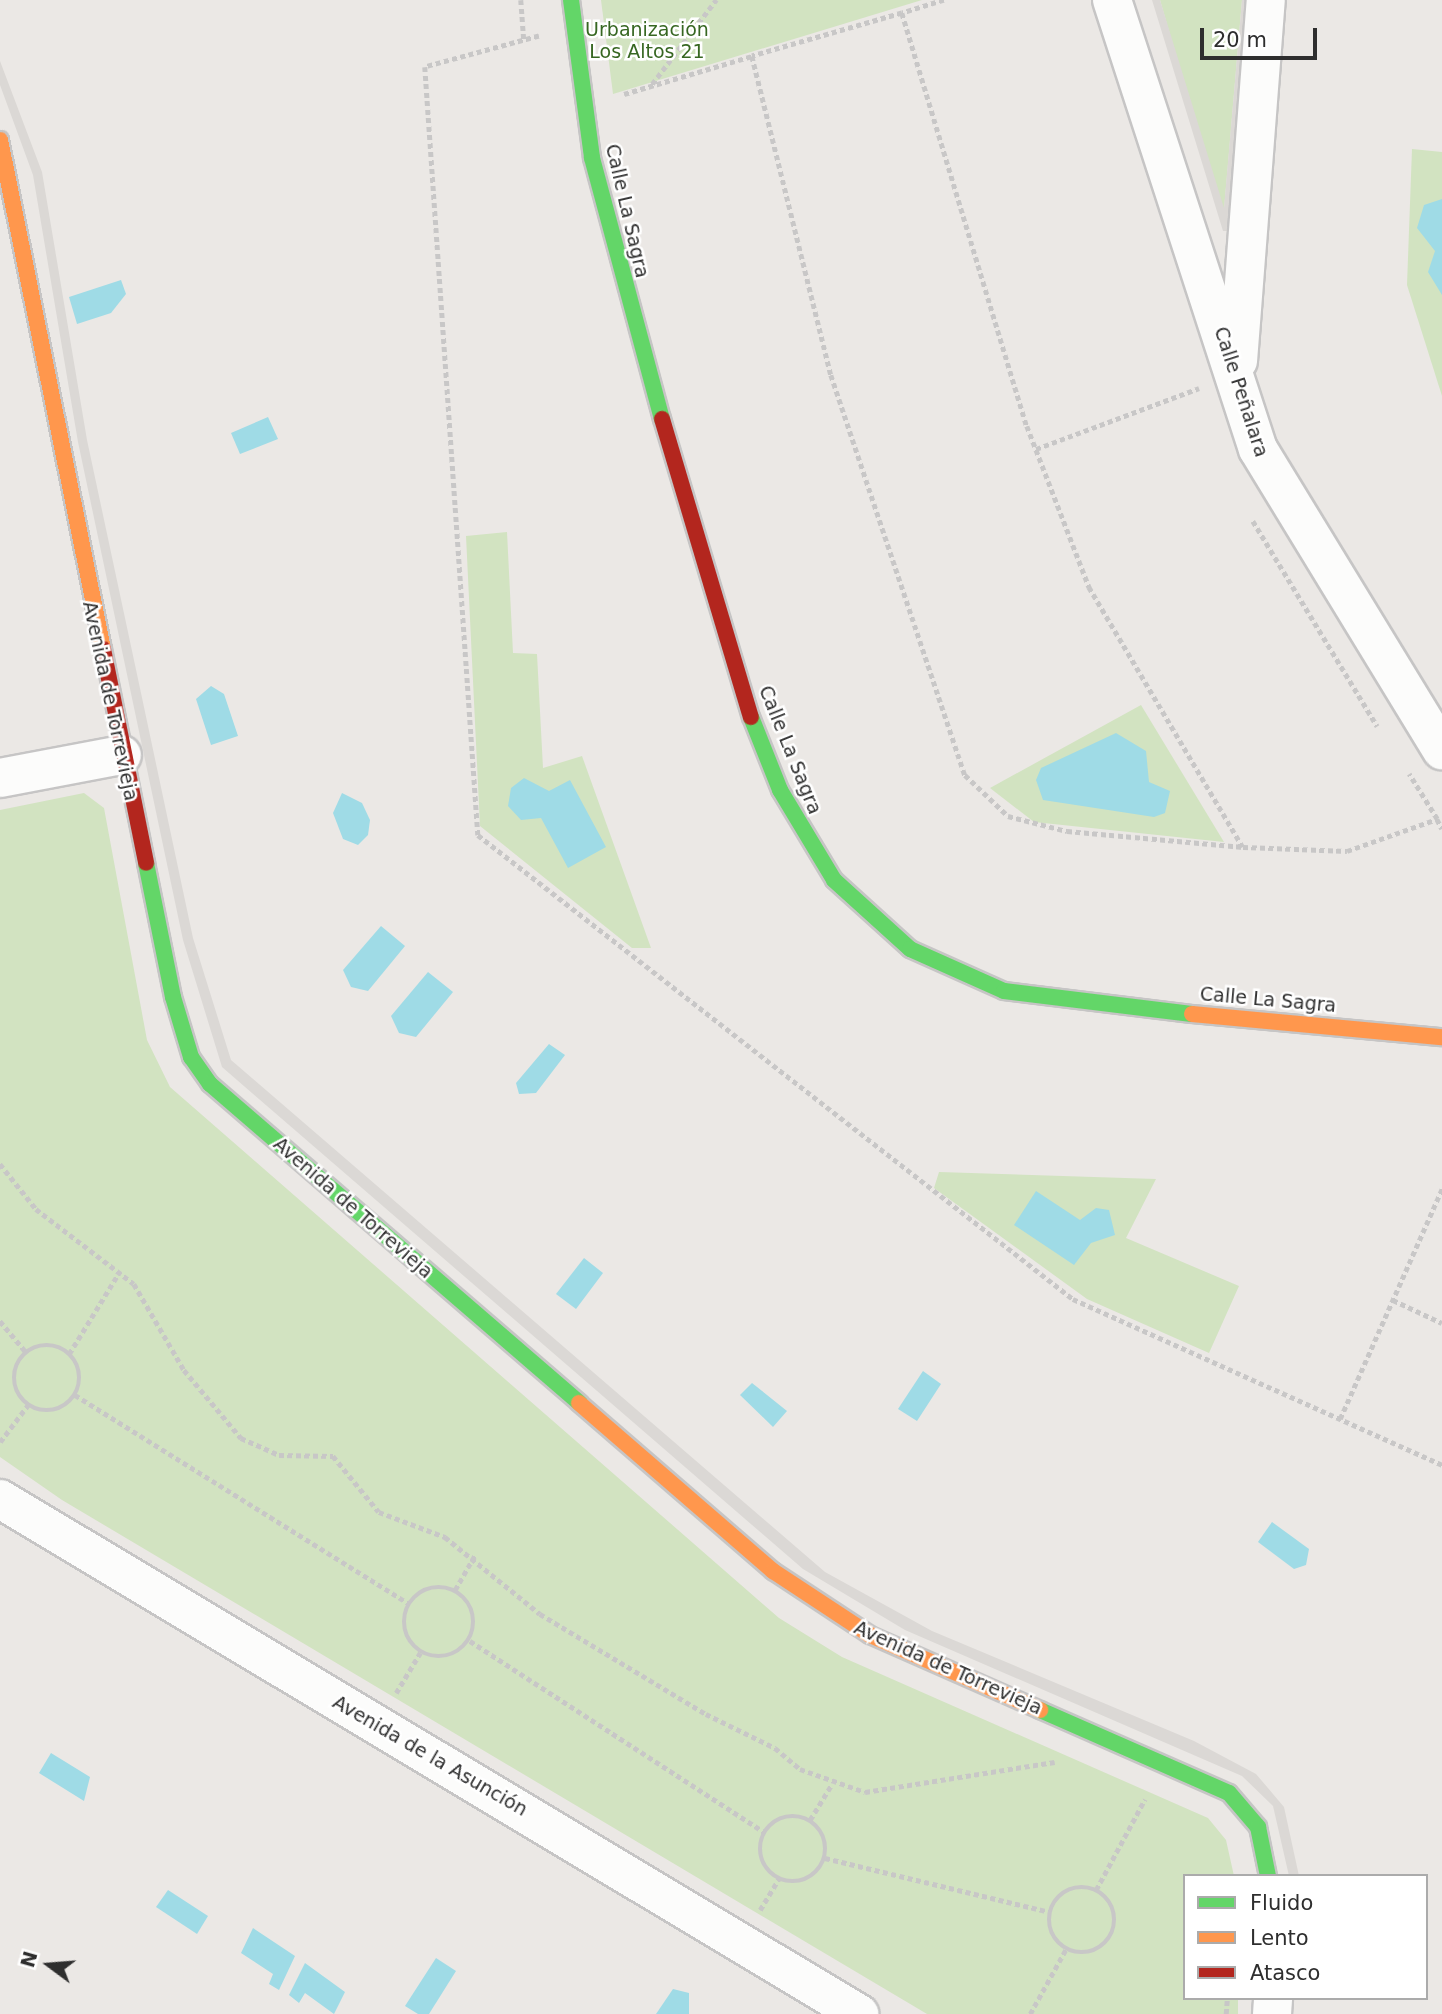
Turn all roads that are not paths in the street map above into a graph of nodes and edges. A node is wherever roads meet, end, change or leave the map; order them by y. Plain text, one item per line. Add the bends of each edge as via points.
1 (571, 0) edge
2 (1112, 0) edge
3 (1266, 0) edge
4 (0, 141) edge
5 (1237, 377) junction
6 (1442, 750) edge
7 (122, 755) junction
8 (10, 767) edge
9 (1442, 1037) edge
10 (0, 1499) edge
11 (1268, 1874) edge
12 (859, 2014) edge

1 - 9 street, Calle La Sagra via 592,158 661,415 755,726 805,840 834,880 911,949 1004,991 1053,1001
2 - 5 street, Calle Peñalara
3 - 5 street
4 - 7 street, Avenida de Torrevieja via 20,216 67,493
5 - 6 street, Calle Peñalara via 1275,485
7 - 8 street
7 - 11 street, Avenida de Torrevieja via 182,1035 210,1084 772,1571 870,1635 1229,1793 1258,1827
10 - 12 street, Avenida de la Asunción

